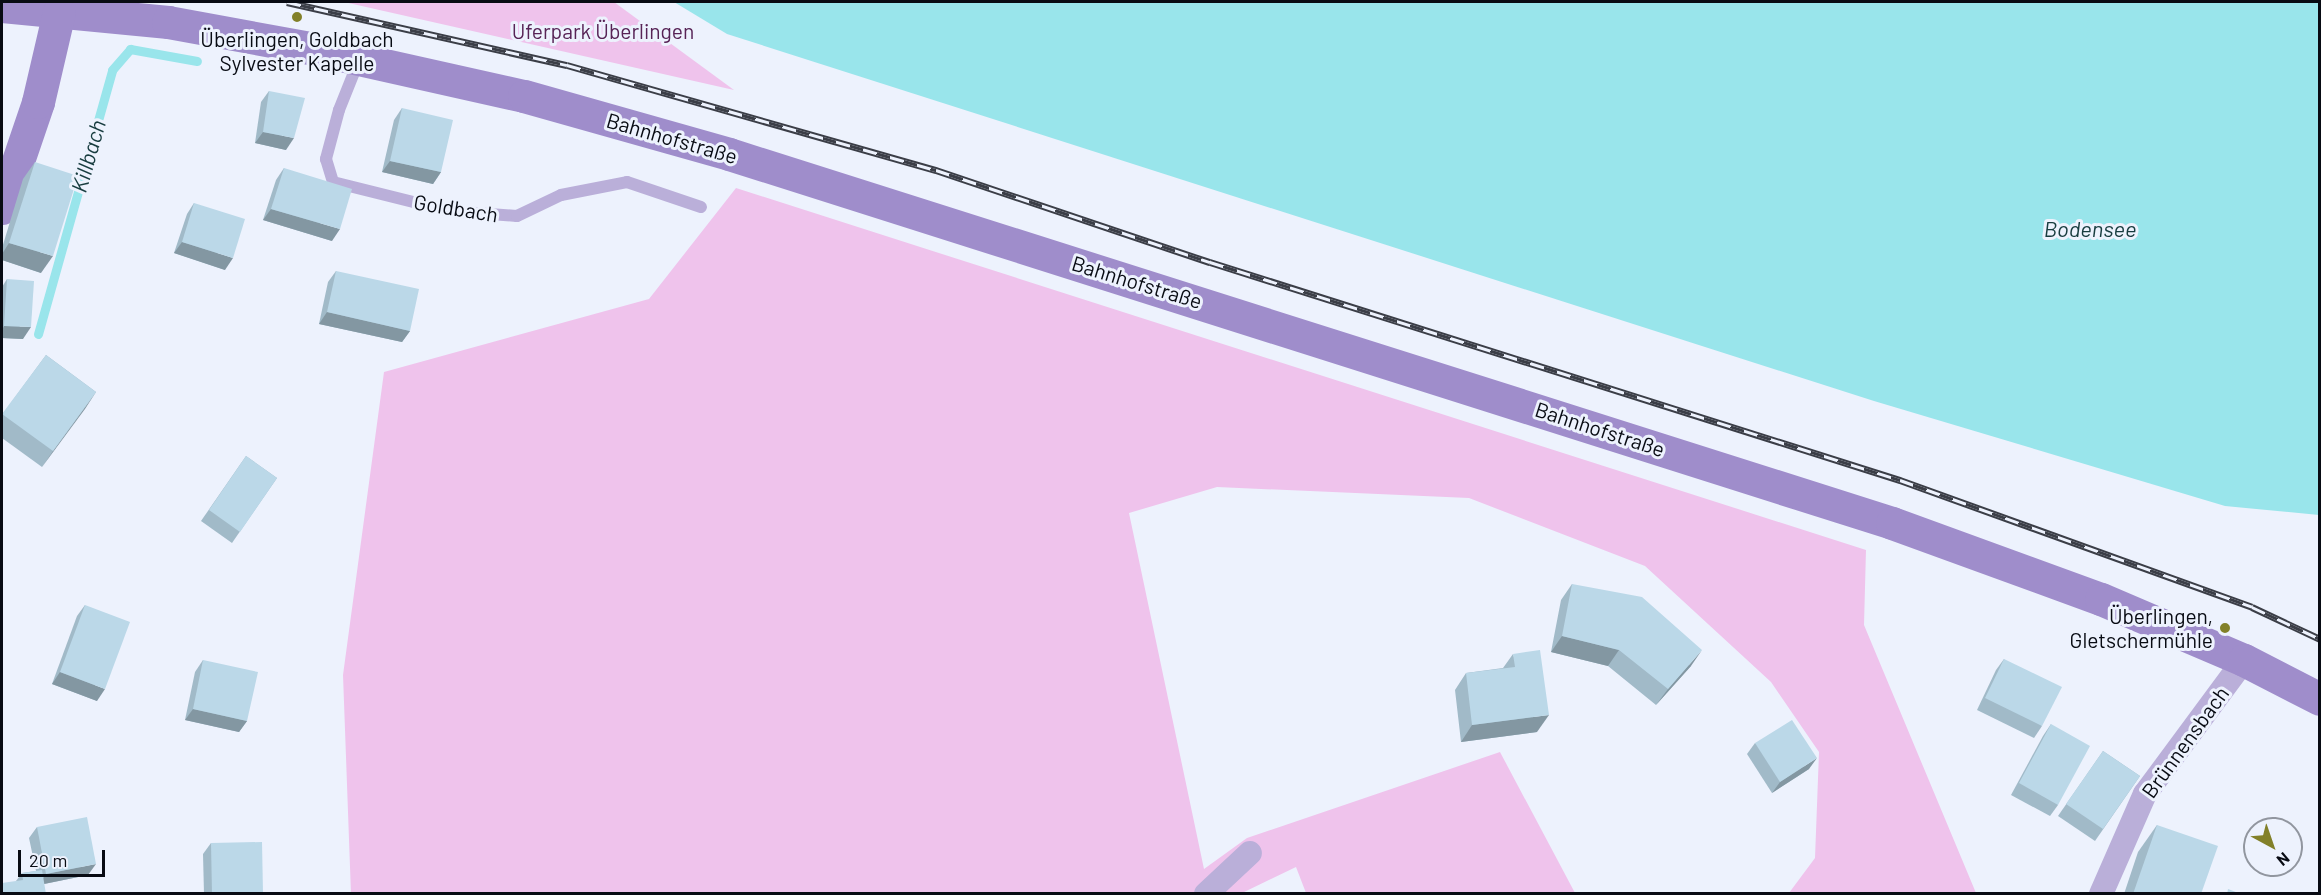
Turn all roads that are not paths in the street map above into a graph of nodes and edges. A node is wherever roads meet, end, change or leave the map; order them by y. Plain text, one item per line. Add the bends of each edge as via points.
1 (2, 6) edge
2 (59, 12) junction
3 (360, 59) junction
4 (701, 207) dead end
5 (2, 208) edge
6 (2244, 660) junction
7 (2319, 699) edge
8 (1250, 853) dead end
9 (1206, 894) edge
10 (2101, 894) edge

1 - 2 street, Bahnhofstraße
2 - 3 street, Bahnhofstraße via 168,22
2 - 5 street via 38,102
3 - 4 lane, Goldbach via 339,110 326,159 333,182 449,211 517,216 561,195 627,182
3 - 6 street, Bahnhofstraße via 524,96 807,178 1892,523 2101,599
6 - 7 street, Bahnhofstraße
6 - 10 street, Brünnensbach via 2145,794
8 - 9 street

